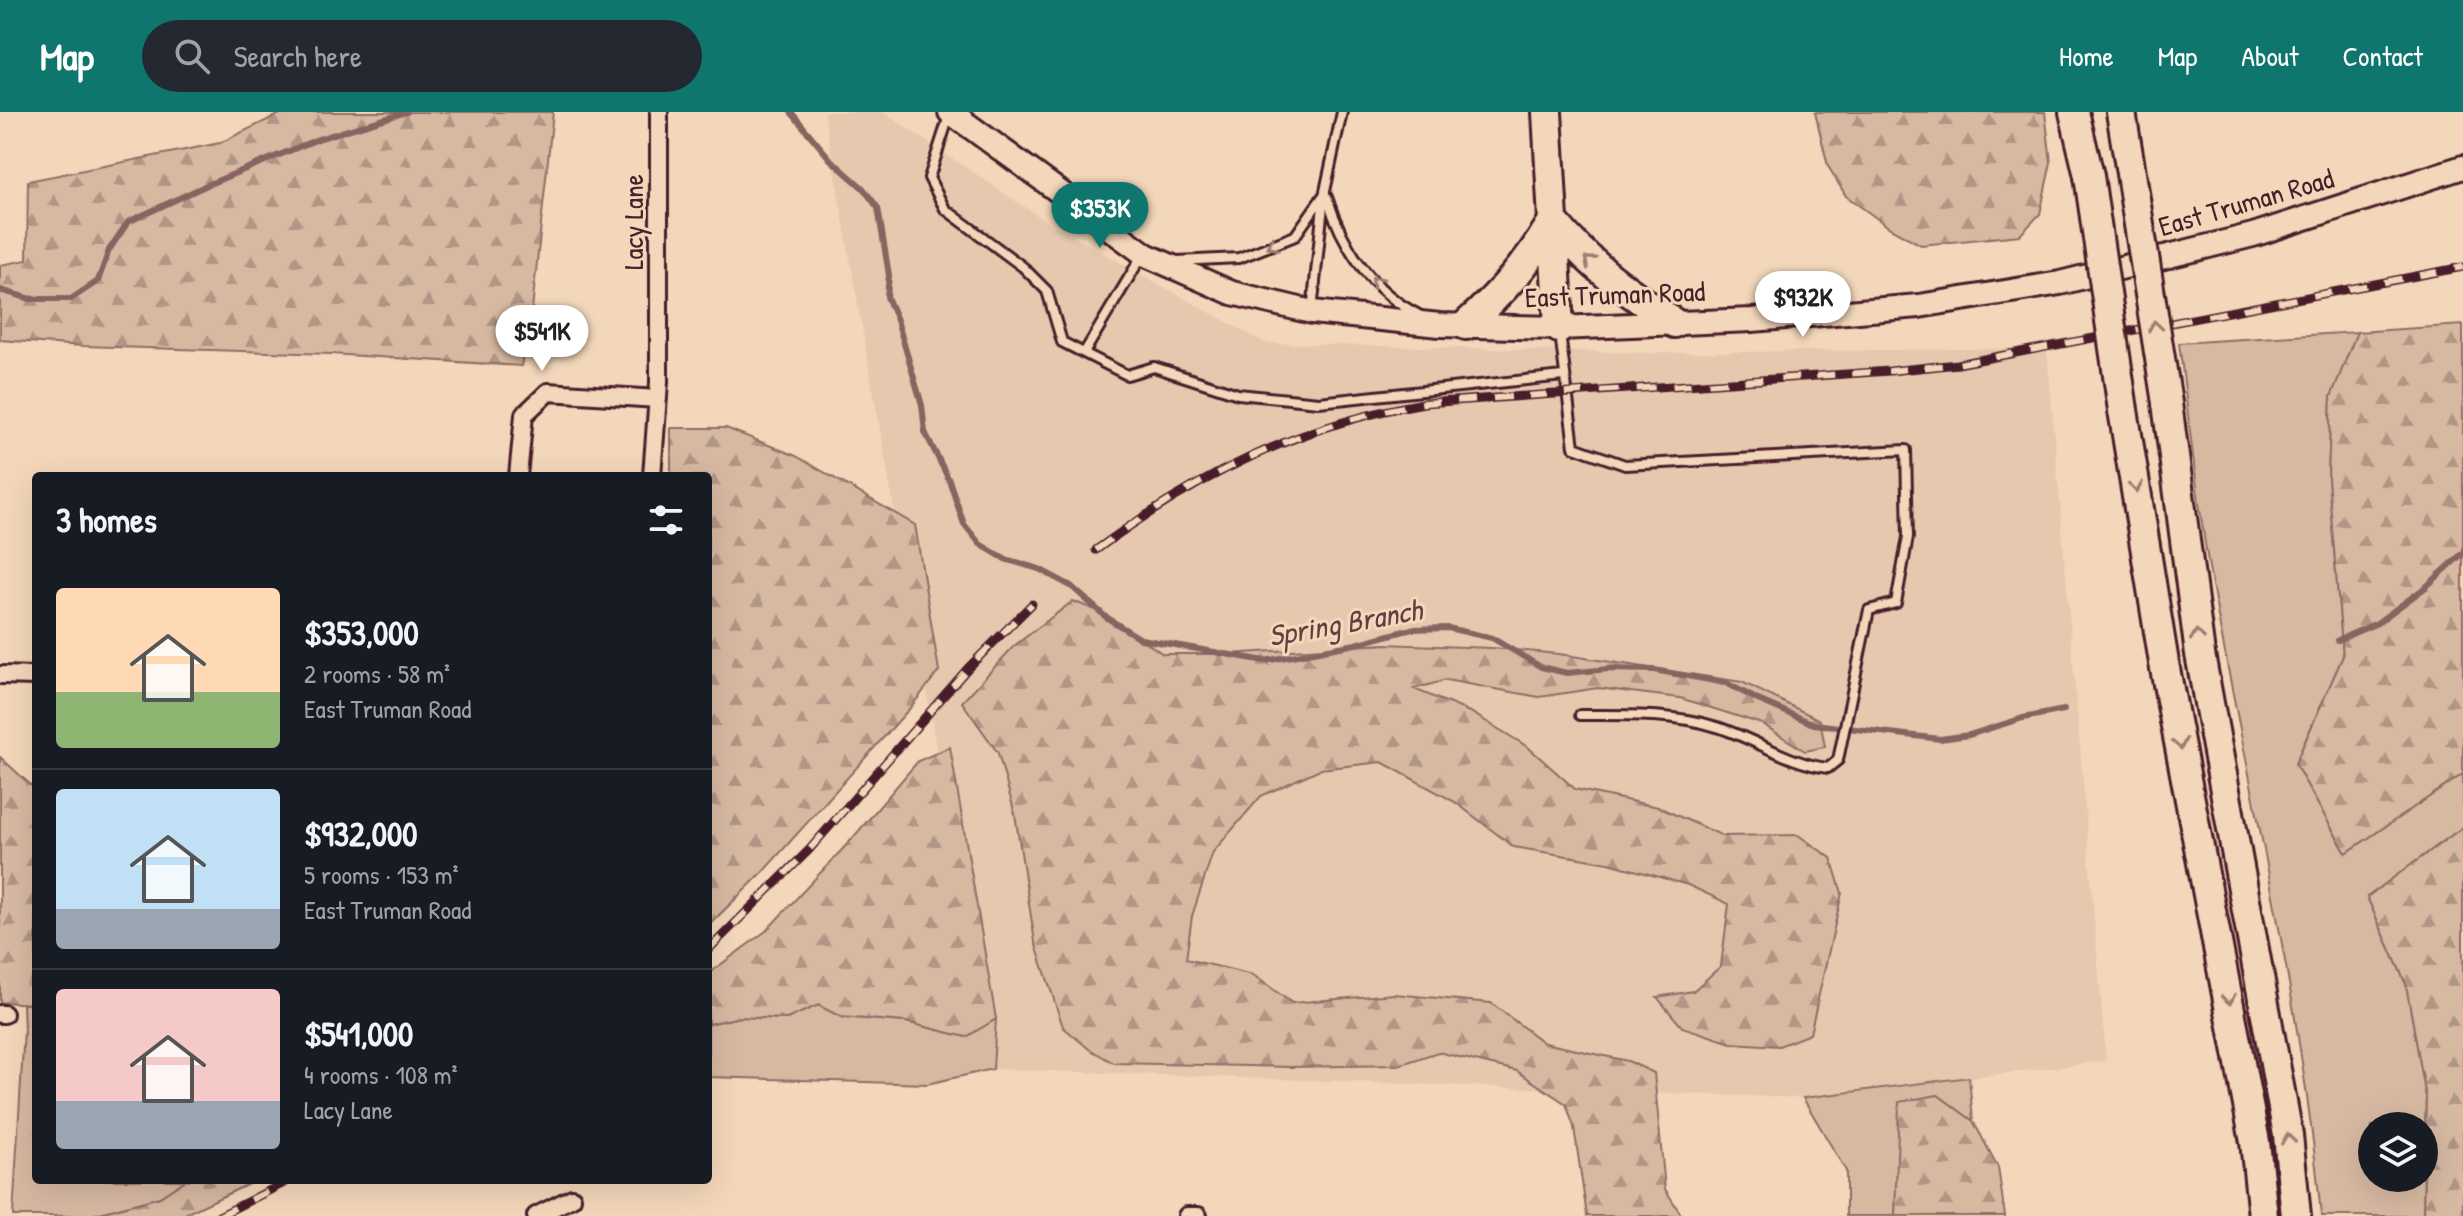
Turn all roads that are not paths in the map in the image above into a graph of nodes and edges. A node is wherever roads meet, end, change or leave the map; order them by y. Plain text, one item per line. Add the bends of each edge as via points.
1 (659, 112) edge
2 (950, 112) edge
3 (1342, 112) edge
4 (1547, 112) edge
5 (2077, 112) edge
6 (2121, 112) edge
7 (2132, 112) edge
8 (2130, 167) junction
9 (2463, 167) edge
10 (1325, 192) junction
11 (1553, 221) junction
12 (1152, 258) junction
13 (1312, 312) junction
14 (1674, 323) junction
15 (1453, 325) junction
16 (1559, 328) junction
17 (1084, 353) junction
18 (1563, 376) junction
19 (658, 399) junction
20 (518, 472) edge
21 (652, 472) edge
22 (0, 675) edge
23 (32, 676) edge
24 (1580, 715) dead end
25 (572, 1198) dead end
26 (536, 1216) edge
27 (1187, 1216) edge
28 (1198, 1216) edge
29 (2263, 1216) edge
30 (2296, 1216) edge

1 - 19 street, Lacy Lane
2 - 12 main road, East Truman Road
2 - 17 lane via 929,178 945,209 1047,291 1062,342
3 - 10 lane
4 - 11 highway
5 -> 29 highway, bridge via 2164,663 2255,1142
6 - 8 highway
7 - 8 highway
30 -> 8 highway, bridge via 2288,1135 2200,654
9 - 14 main road, East Truman Road via 2253,235 2060,283 1919,306
10 -> 12 lane via 1295,236 1239,258
10 - 13 lane
15 -> 10 lane via 1404,308 1378,285 1351,254
14 -> 11 highway via 1579,253
11 - 15 highway via 1516,276
11 - 16 highway
12 - 13 main road, East Truman Road via 1232,293
12 - 17 lane
13 - 15 main road, East Truman Road
14 - 16 main road, East Truman Road
15 - 16 main road, East Truman Road
16 - 18 lane
17 - 18 lane via 1127,375 1154,367 1238,394 1319,402
18 - 24 lane via 1574,447 1625,465 1906,450 1908,537 1896,603 1869,610 1838,760 1828,768 1815,766 1703,724 1649,715
19 - 20 street via 548,392 524,415
19 - 21 street, Lacy Lane
22 - 23 street
25 - 26 street
27 - 28 street

